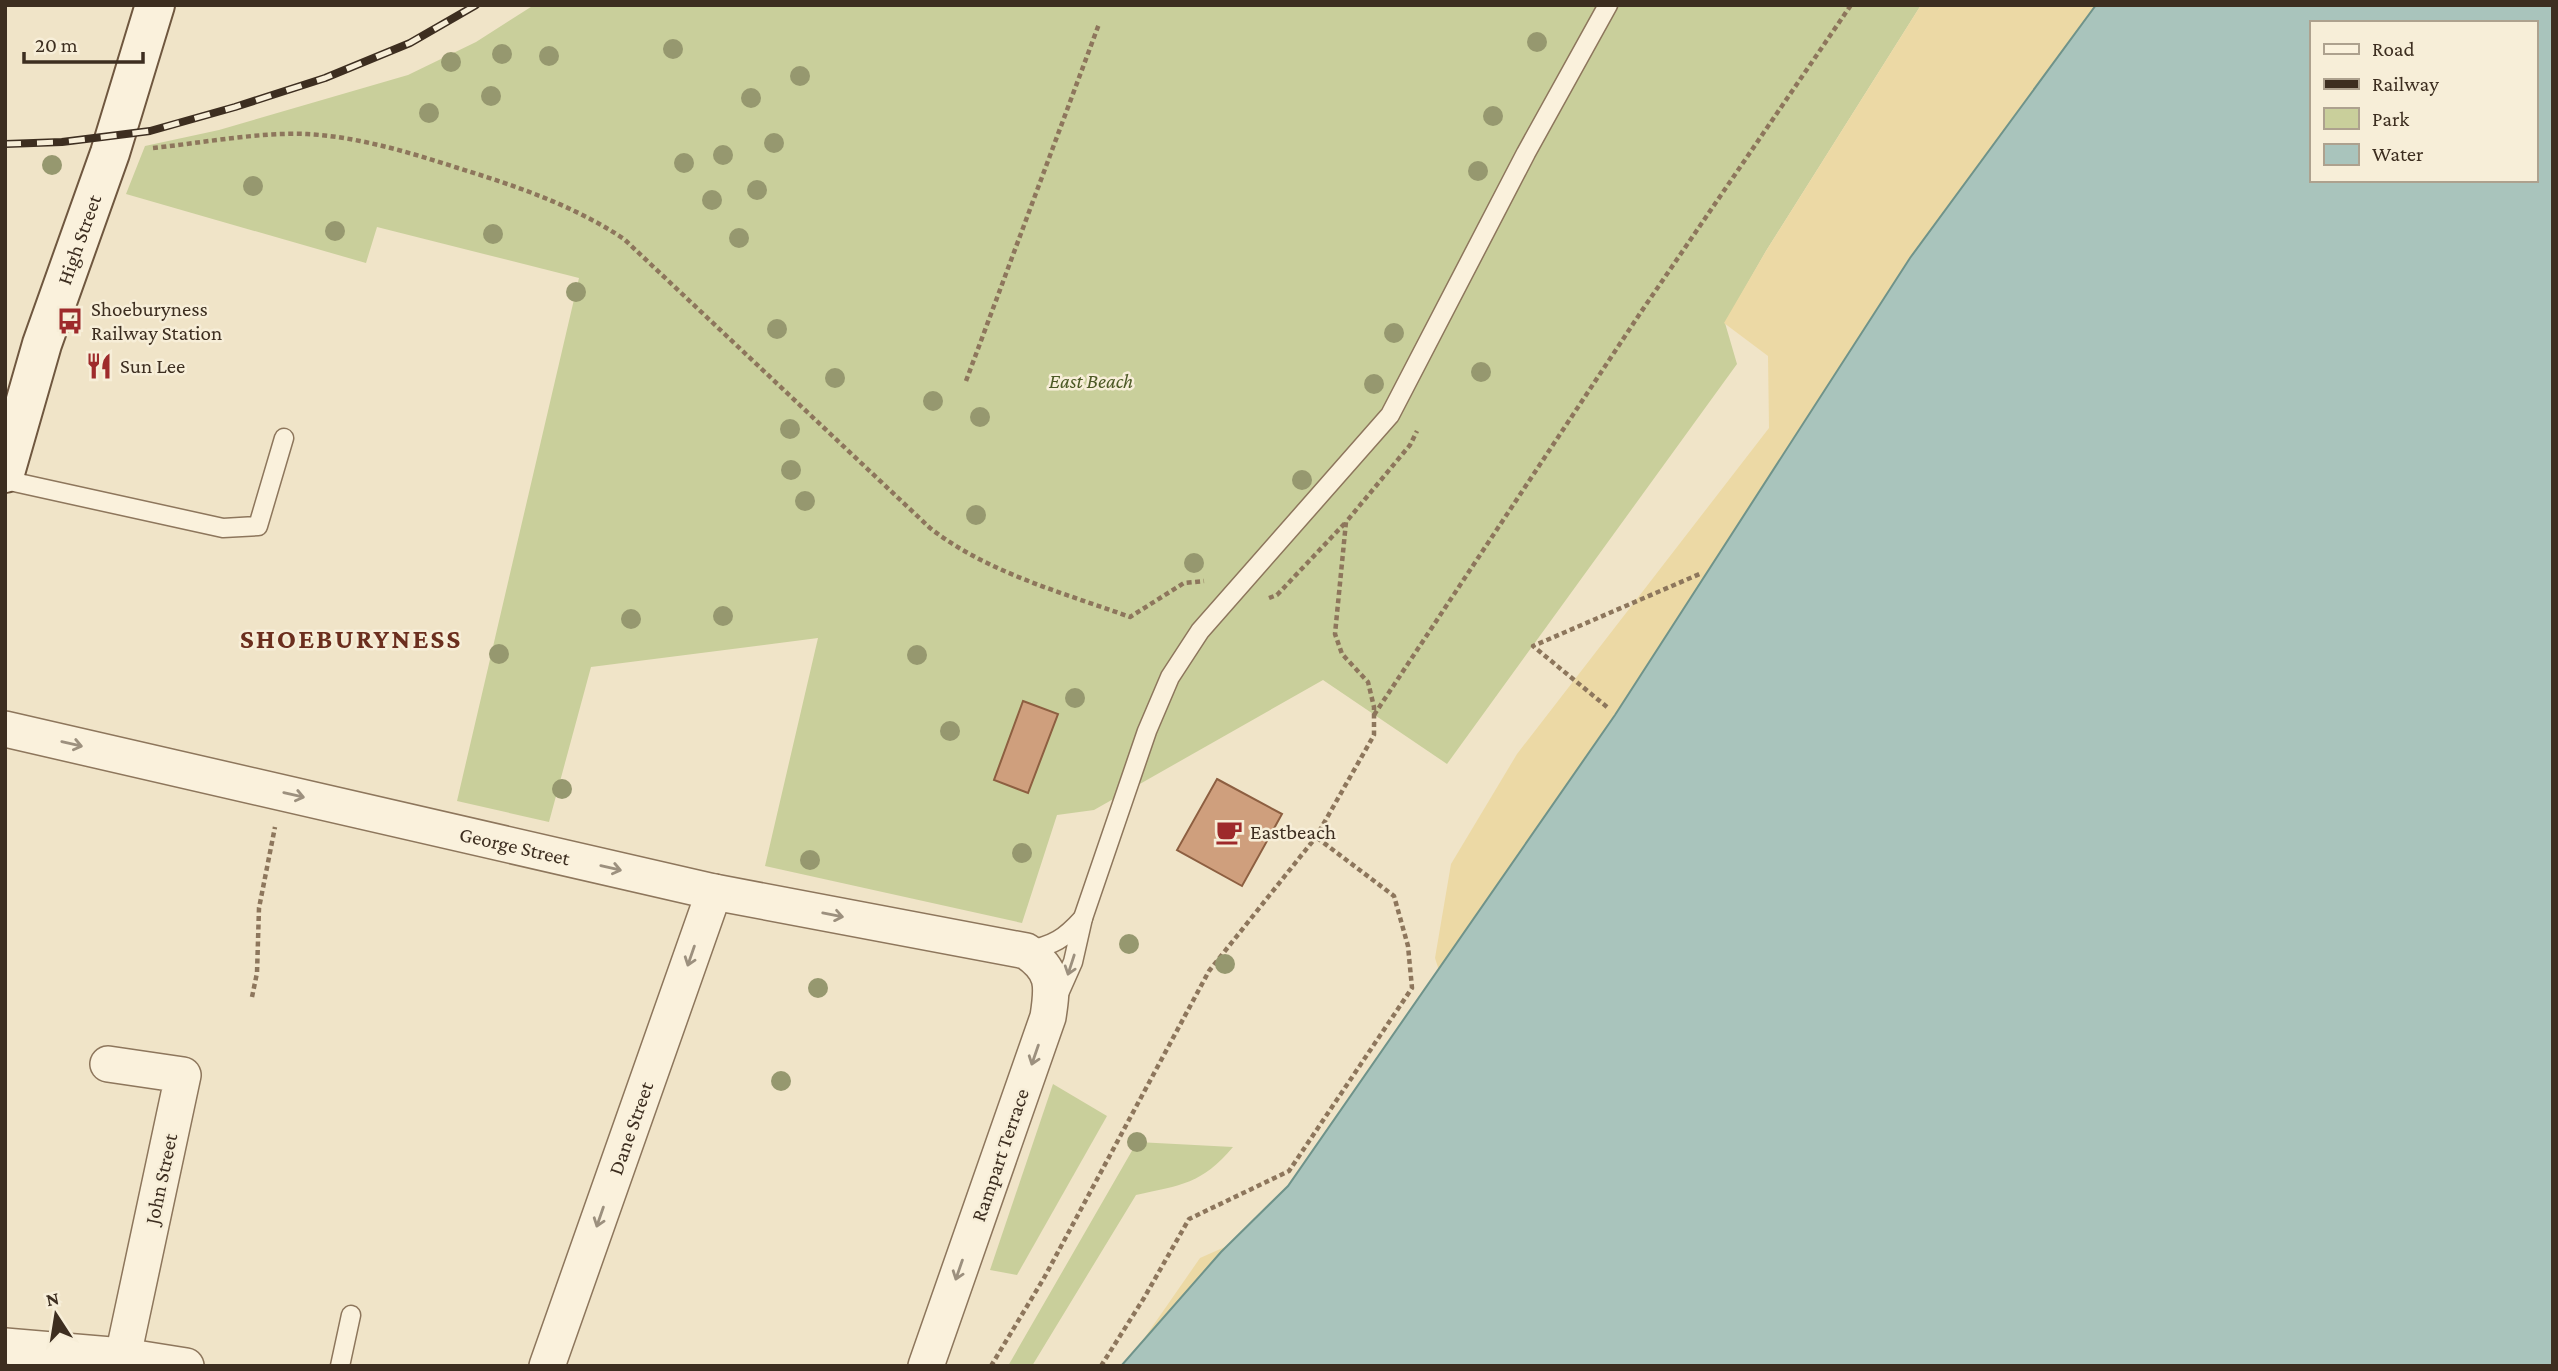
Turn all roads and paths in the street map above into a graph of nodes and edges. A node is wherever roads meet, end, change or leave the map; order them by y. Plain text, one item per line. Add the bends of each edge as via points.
1 (155, 5) edge
2 (1608, 5) edge
3 (1851, 5) edge
4 (1099, 24) dead end
5 (110, 153) junction
6 (966, 381) dead end
7 (1423, 420) dead end
8 (284, 438) dead end
9 (5, 473) edge
10 (5, 480) edge
11 (1346, 522) junction
12 (1702, 573) dead end
13 (1236, 589) junction
14 (1607, 707) dead end
15 (1373, 716) junction
16 (5, 729) edge
17 (282, 792) junction
18 (1316, 837) junction
19 (714, 892) junction
20 (1083, 918) junction
21 (1026, 951) junction
22 (252, 997) dead end
23 (1048, 1017) junction
24 (108, 1064) dead end
25 (351, 1315) dead end
26 (5, 1346) edge
27 (123, 1356) junction
28 (186, 1366) edge
29 (340, 1366) edge
30 (547, 1366) edge
31 (926, 1366) edge
32 (991, 1366) edge
33 (1101, 1366) edge

1 - 5 street, High Street
2 - 13 lane via 1390,415
3 - 15 path
4 - 6 path
5 - 9 street, High Street via 42,344
5 - 13 path via 275,135 333,137 400,149 558,203 624,239 930,528 964,552 1130,617 1184,583 1208,581
7 - 11 path via 1410,444
8 - 10 lane via 258,526 223,528
11 - 13 path via 1277,595 1256,598
11 - 15 path via 1335,634 1342,654 1368,682
12 - 14 path via 1533,646
13 - 20 lane via 1200,631 1170,677
15 - 18 path via 1374,735
16 -> 17 street, George Street
17 -> 19 street, George Street
17 - 22 path via 259,908
18 - 32 path via 1209,971 1044,1278
18 - 33 path via 1394,896 1408,946 1412,988 1289,1171 1189,1219
19 -> 21 street, George Street
19 -> 30 street, Dane Street
20 - 21 lane via 1050,946
20 -> 23 lane via 1073,962
21 - 23 street, Rampart Terrace via 1043,963 1052,989
23 -> 31 street, Rampart Terrace
24 - 27 street, John Street via 183,1075
25 - 29 lane
26 - 27 street
27 - 28 street

